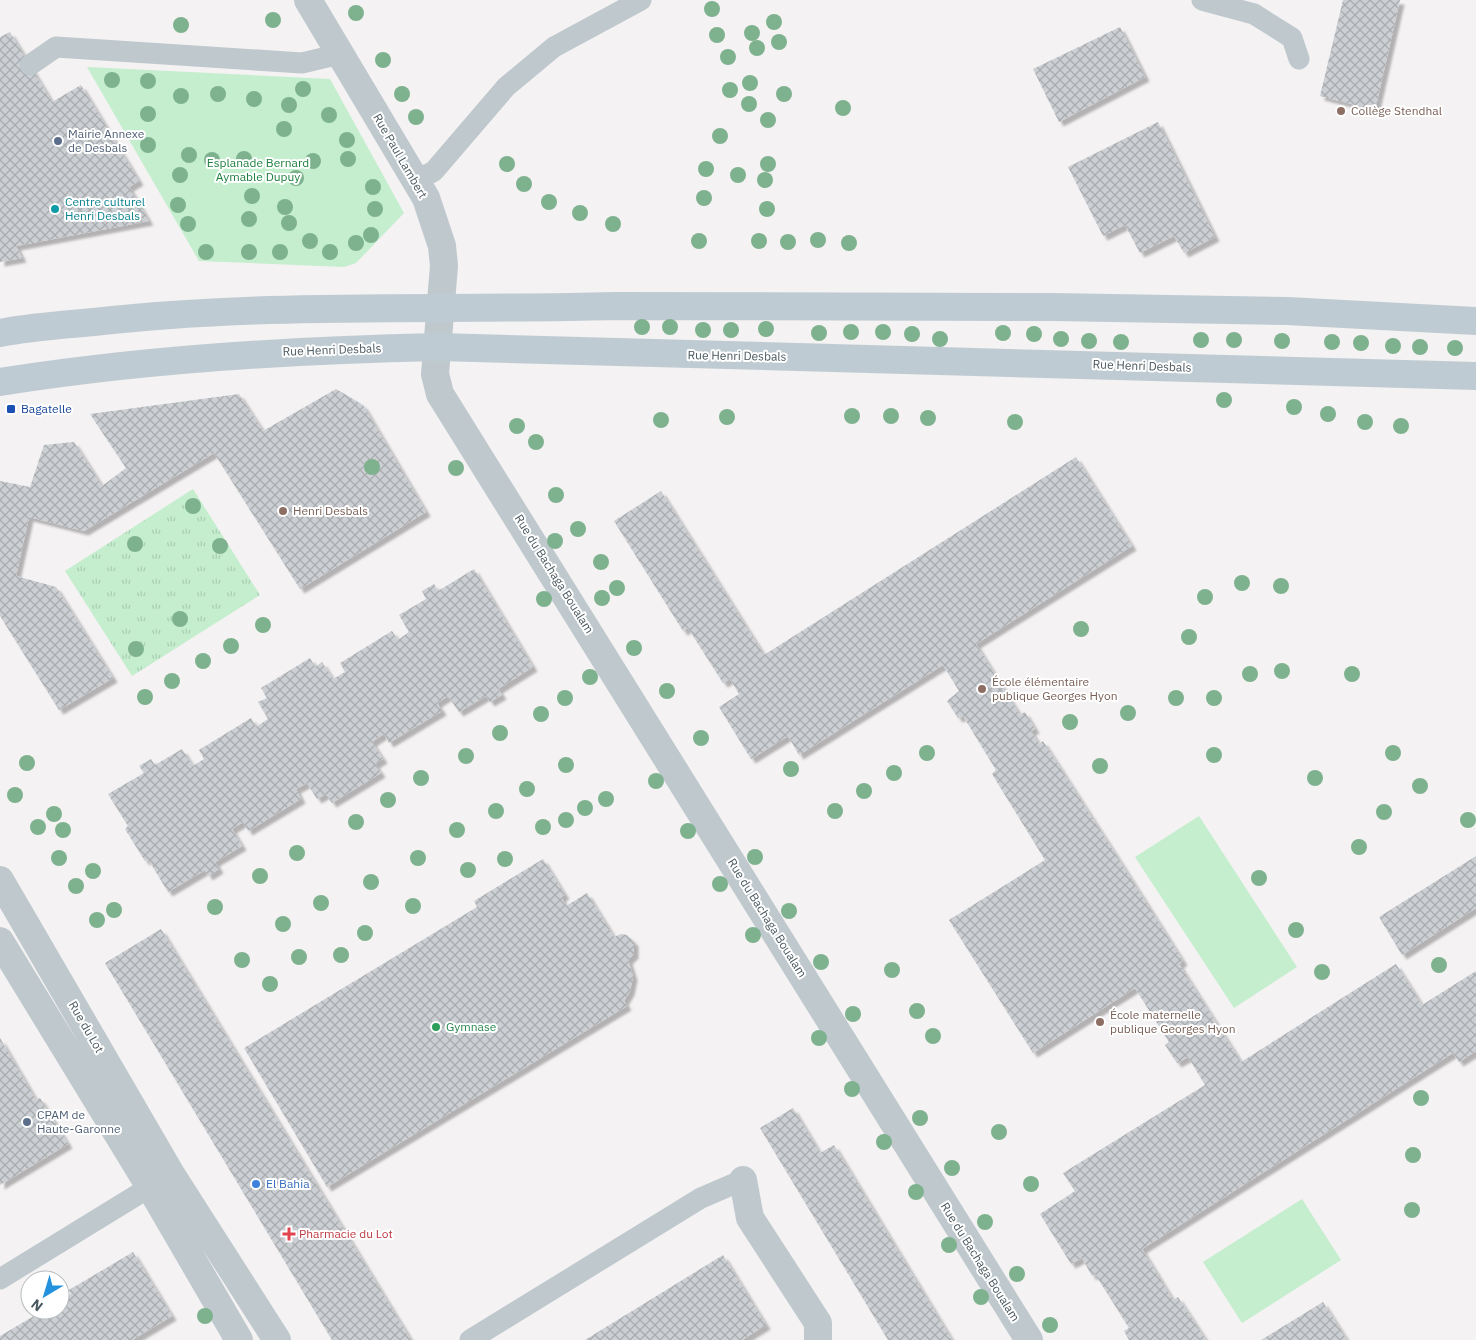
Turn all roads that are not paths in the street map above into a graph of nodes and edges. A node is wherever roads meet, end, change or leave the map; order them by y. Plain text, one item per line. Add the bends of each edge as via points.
1 (308, 0) edge
2 (641, 0) edge
3 (1202, 0) edge
4 (340, 54) junction
5 (1299, 59) dead end
6 (30, 65) dead end
7 (416, 181) junction
8 (1476, 321) edge
9 (440, 327) junction
10 (0, 333) edge
11 (1476, 376) edge
12 (0, 382) edge
13 (505, 496) joint
14 (0, 880) edge
15 (9, 913) edge
16 (0, 941) edge
17 (742, 1180) joint
18 (161, 1181) junction
19 (0, 1279) edge
20 (272, 1331) edge
21 (240, 1340) edge
22 (470, 1340) edge
23 (818, 1340) edge
24 (1029, 1340) edge

1 - 4 street, Rue Paul Lambert
2 - 7 lane via 554,47 506,87 434,171
3 - 5 lane via 1254,14 1292,38
4 - 6 lane via 302,63 56,47
4 - 7 street, Rue Paul Lambert
7 - 9 street, Rue Paul Lambert via 426,198 442,246
8 - 9 street, Rue Henri Desbals via 1287,311 1062,307
9 - 10 street, Rue Henri Desbals via 330,307 156,315
9 - 11 street, Rue Henri Desbals
9 - 12 street, Rue Henri Desbals via 295,351 129,365
9 - 13 street, Rue Paul Lambert via 435,374 440,394
13 - 24 street, Rue du Bachaga Boualam
14 - 15 street, Rue du Lot
15 - 18 street, Rue du Lot
16 - 18 street, Rue du Lot
17 - 22 lane via 701,1198
17 - 23 street via 750,1218 818,1323
18 - 19 lane
18 - 20 street, Rue du Lot
18 - 21 street, Rue du Lot
20 - 21 street

